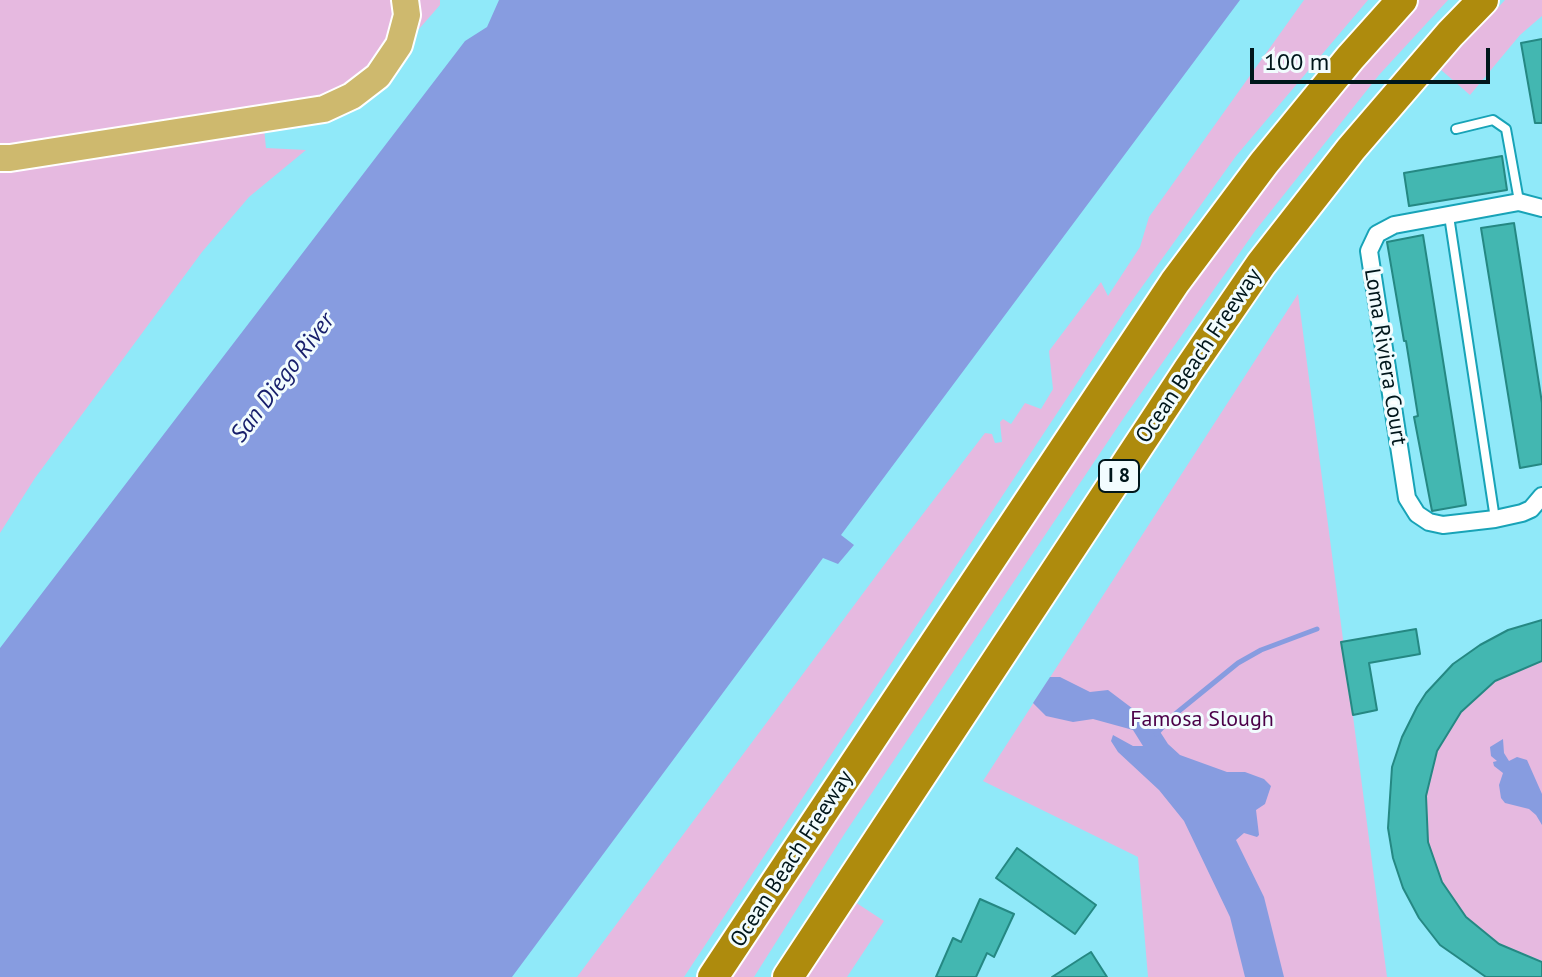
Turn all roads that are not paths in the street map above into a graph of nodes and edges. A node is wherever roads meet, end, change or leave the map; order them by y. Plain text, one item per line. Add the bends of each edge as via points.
1 (405, 0) edge
2 (1402, 0) edge
3 (1483, 0) edge
4 (1456, 129) dead end
5 (0, 158) edge
6 (1519, 202) junction
7 (1542, 208) edge
8 (1448, 214) junction
9 (1542, 496) edge
10 (1495, 519) junction
11 (713, 977) edge
12 (788, 977) edge

1 - 5 main road via 399,45 378,76 324,109
2 - 11 highway, Ocean Beach Freeway via 1264,163 1175,282
3 - 12 highway, Ocean Beach Freeway / I 8 via 1351,149 1261,264
4 - 6 lane via 1493,120 1506,129
6 - 7 street, Loma Riviera Court
6 - 8 street, Loma Riviera Court
8 - 10 lane
8 - 10 street, Loma Riviera Court via 1385,228 1369,251 1407,498 1429,522
9 - 10 street, Loma Riviera Court via 1531,509

